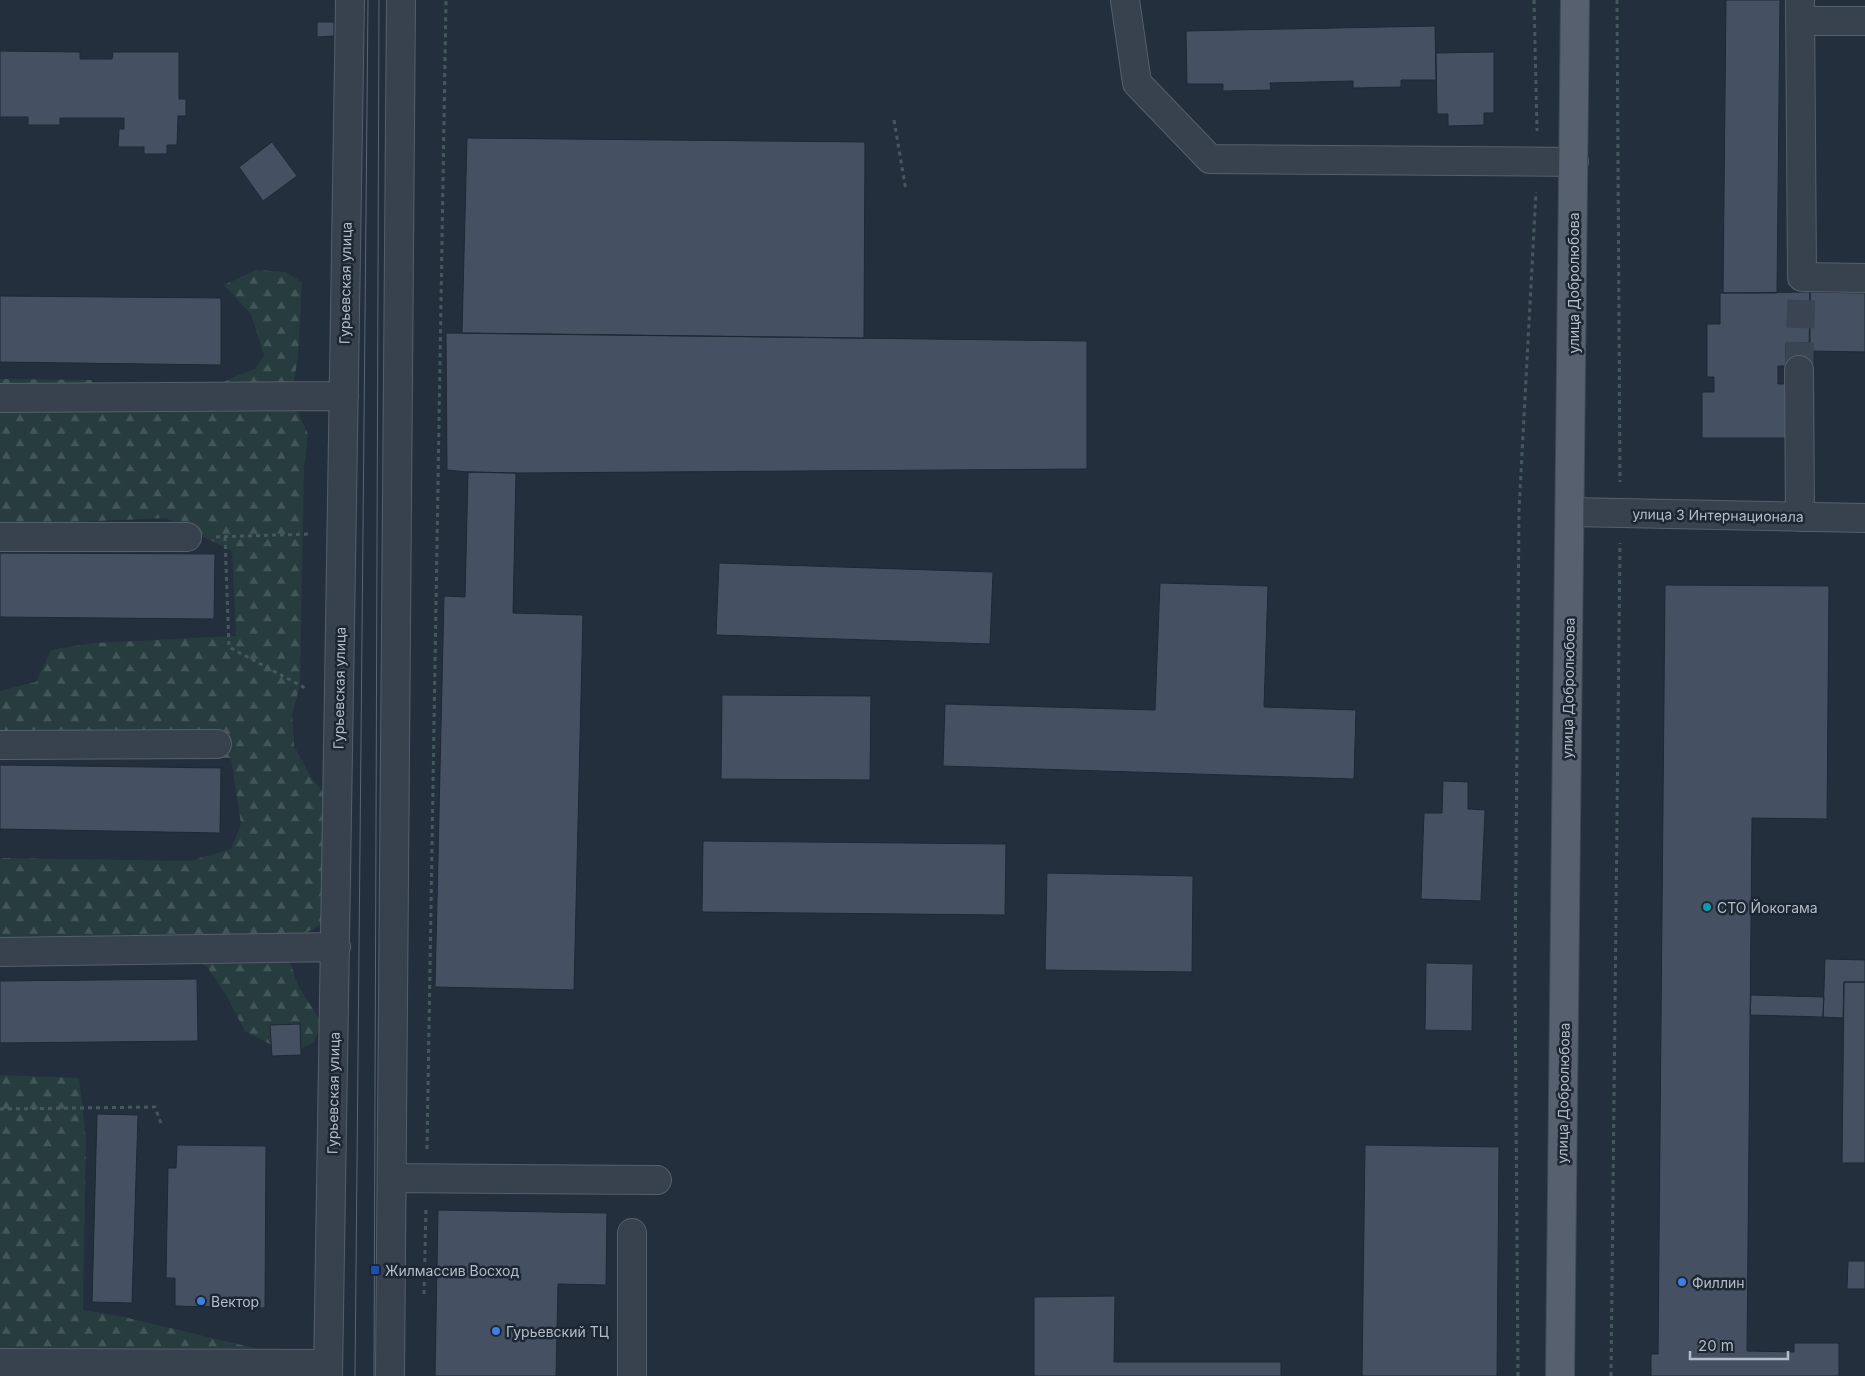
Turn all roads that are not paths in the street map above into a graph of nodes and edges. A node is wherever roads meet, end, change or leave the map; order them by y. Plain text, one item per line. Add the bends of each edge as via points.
1 (350, 0) edge
2 (401, 0) edge
3 (1125, 0) edge
4 (1576, 0) edge
5 (1800, 11) edge
6 (1865, 21) edge
7 (1574, 162) junction
8 (1865, 278) edge
9 (1799, 370) tunnel mouth
10 (344, 396) junction
11 (0, 398) edge
12 (1571, 512) junction
13 (1800, 517) junction
14 (1865, 518) edge
15 (0, 537) edge
16 (187, 537) road end
17 (217, 744) dead end
18 (0, 745) edge
19 (336, 947) junction
20 (0, 952) edge
21 (392, 1178) junction
22 (657, 1180) dead end
23 (632, 1233) dead end
24 (0, 1363) edge
25 (328, 1370) edge
26 (390, 1376) edge
27 (632, 1376) edge
28 (1560, 1376) edge

1 - 10 street, Гурьевская улица
2 - 21 street
3 - 7 street via 1136,83 1210,159
4 - 7 main road, улица Добролюбова
5 - 6 street
5 - 8 street via 1802,277
7 - 12 main road, улица Добролюбова
9 - 13 street
10 - 11 street
10 - 19 street, Гурьевская улица
12 - 13 street, улица 3 Интернационала
12 - 28 main road, улица Добролюбова
13 - 14 street, улица 3 Интернационала
15 - 16 street
17 - 18 street
19 - 20 street
19 - 25 street, Гурьевская улица
21 - 22 street
21 - 26 street
23 - 27 street
24 - 25 street

